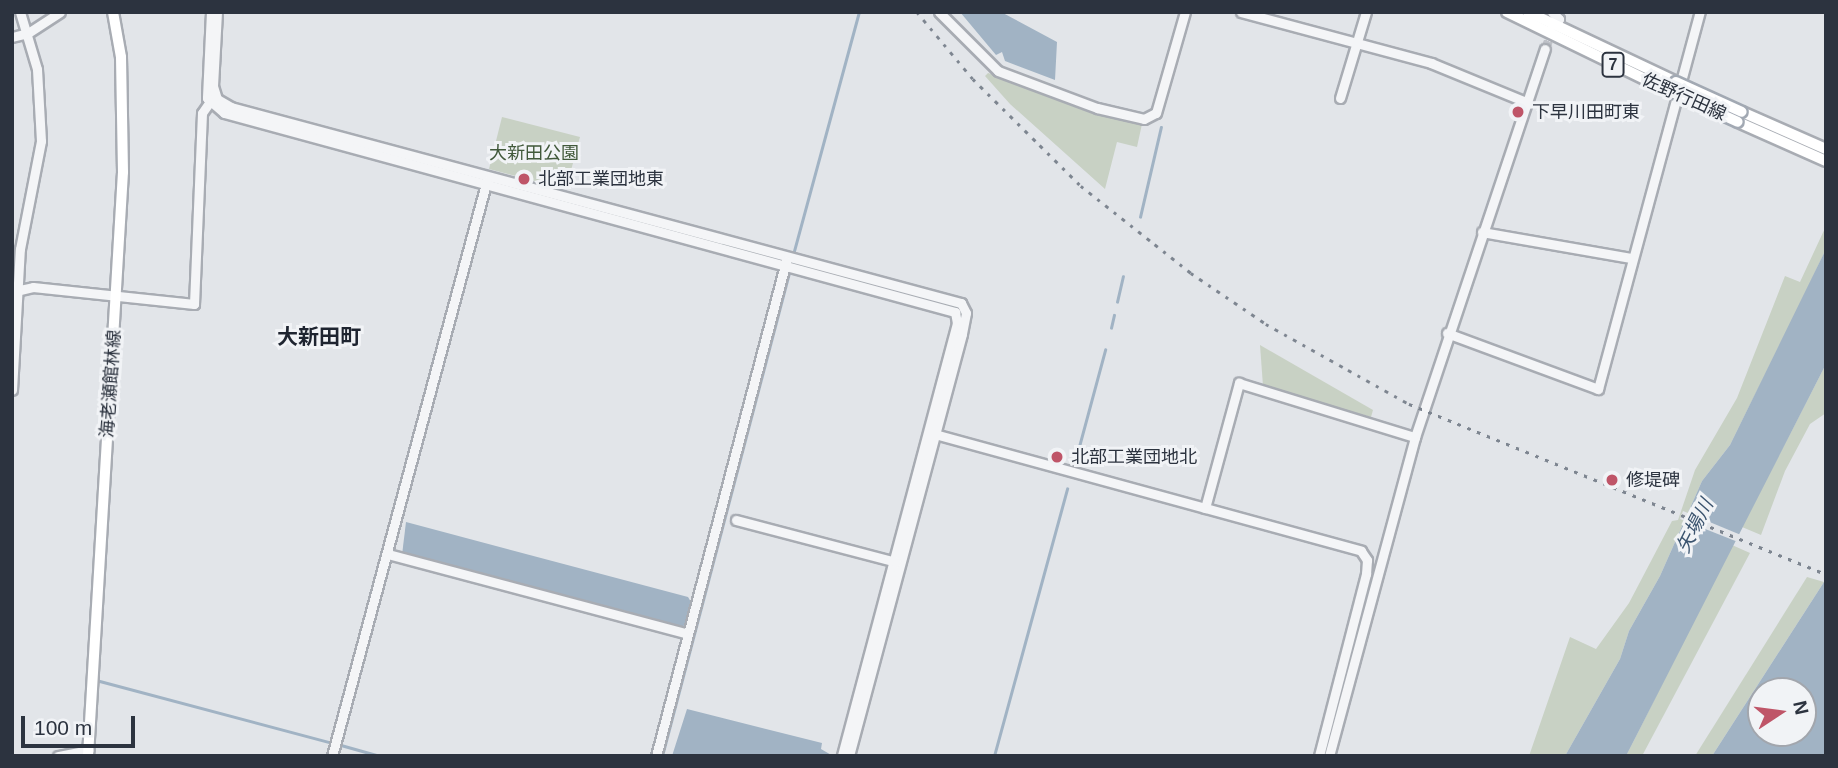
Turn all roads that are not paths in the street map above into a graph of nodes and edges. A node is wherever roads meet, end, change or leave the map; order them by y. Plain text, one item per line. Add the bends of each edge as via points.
1 (20, 12) edge
2 (60, 12) edge
3 (113, 12) edge
4 (211, 12) edge
5 (217, 12) edge
6 (939, 12) edge
7 (1185, 12) edge
8 (1241, 12) edge
9 (1366, 12) edge
10 (1507, 12) edge
11 (1528, 12) edge
12 (1700, 12) edge
13 (1553, 16) edge
14 (28, 33) junction
15 (12, 37) edge
16 (1359, 44) junction
17 (1545, 49) tunnel mouth
18 (1674, 87) junction
19 (1340, 98) dead end
20 (1526, 102) junction
21 (209, 103) junction
22 (1761, 126) junction
23 (1826, 149) edge
24 (1826, 161) edge
25 (487, 180) junction
26 (1482, 232) junction
27 (1632, 258) junction
28 (787, 260) junction
29 (20, 290) junction
30 (116, 293) junction
31 (1447, 333) junction
32 (12, 390) edge
33 (932, 433) junction
34 (1415, 437) junction
35 (1205, 508) junction
36 (736, 520) dead end
37 (1382, 553) junction
38 (388, 554) junction
39 (1365, 554) junction
40 (897, 563) junction
41 (688, 634) junction
42 (88, 753) edge
43 (58, 756) edge
44 (331, 756) edge
45 (656, 756) edge
46 (842, 756) edge
47 (849, 756) edge
48 (1319, 756) edge
49 (1329, 756) edge

1 - 14 street
2 - 14 street
3 - 30 main road, 海老瀬館林線 via 122,82
4 - 21 street
5 - 25 street via 213,86 223,104
6 - 7 street via 993,69 1097,108 1144,119 1156,113
8 - 16 street
9 - 16 street
10 - 18 main road, 佐野行田線 / 7
11 - 13 main road, 佐野行田線 / 7
12 - 27 street
13 - 18 main road, 佐野行田線 / 7
14 - 15 street
14 - 29 street via 37,68 41,141 20,249
16 - 19 street
16 - 20 street via 1431,62
17 - 20 street
18 - 22 main road, 佐野行田線 / 7, bridge
20 - 26 street
21 - 25 street via 224,113
21 - 30 street via 202,113 194,304
22 - 23 main road, 佐野行田線 / 7
22 - 24 main road, 佐野行田線 / 7
25 - 28 street
25 - 38 street
26 - 27 street
26 - 31 street
27 - 31 street via 1598,389
28 - 33 street via 961,303 965,317
28 - 41 street
29 - 30 street
29 - 32 street
30 - 42 main road, 海老瀬館林線
31 - 34 street
33 - 35 street
33 - 40 street
34 - 35 street via 1239,383
34 - 37 street
35 - 39 street
36 - 40 street
37 - 39 street
37 - 49 street
38 - 41 street
38 - 44 street
39 - 48 street via 1366,574
40 - 46 street
40 - 47 street
41 - 45 street
42 - 43 street

